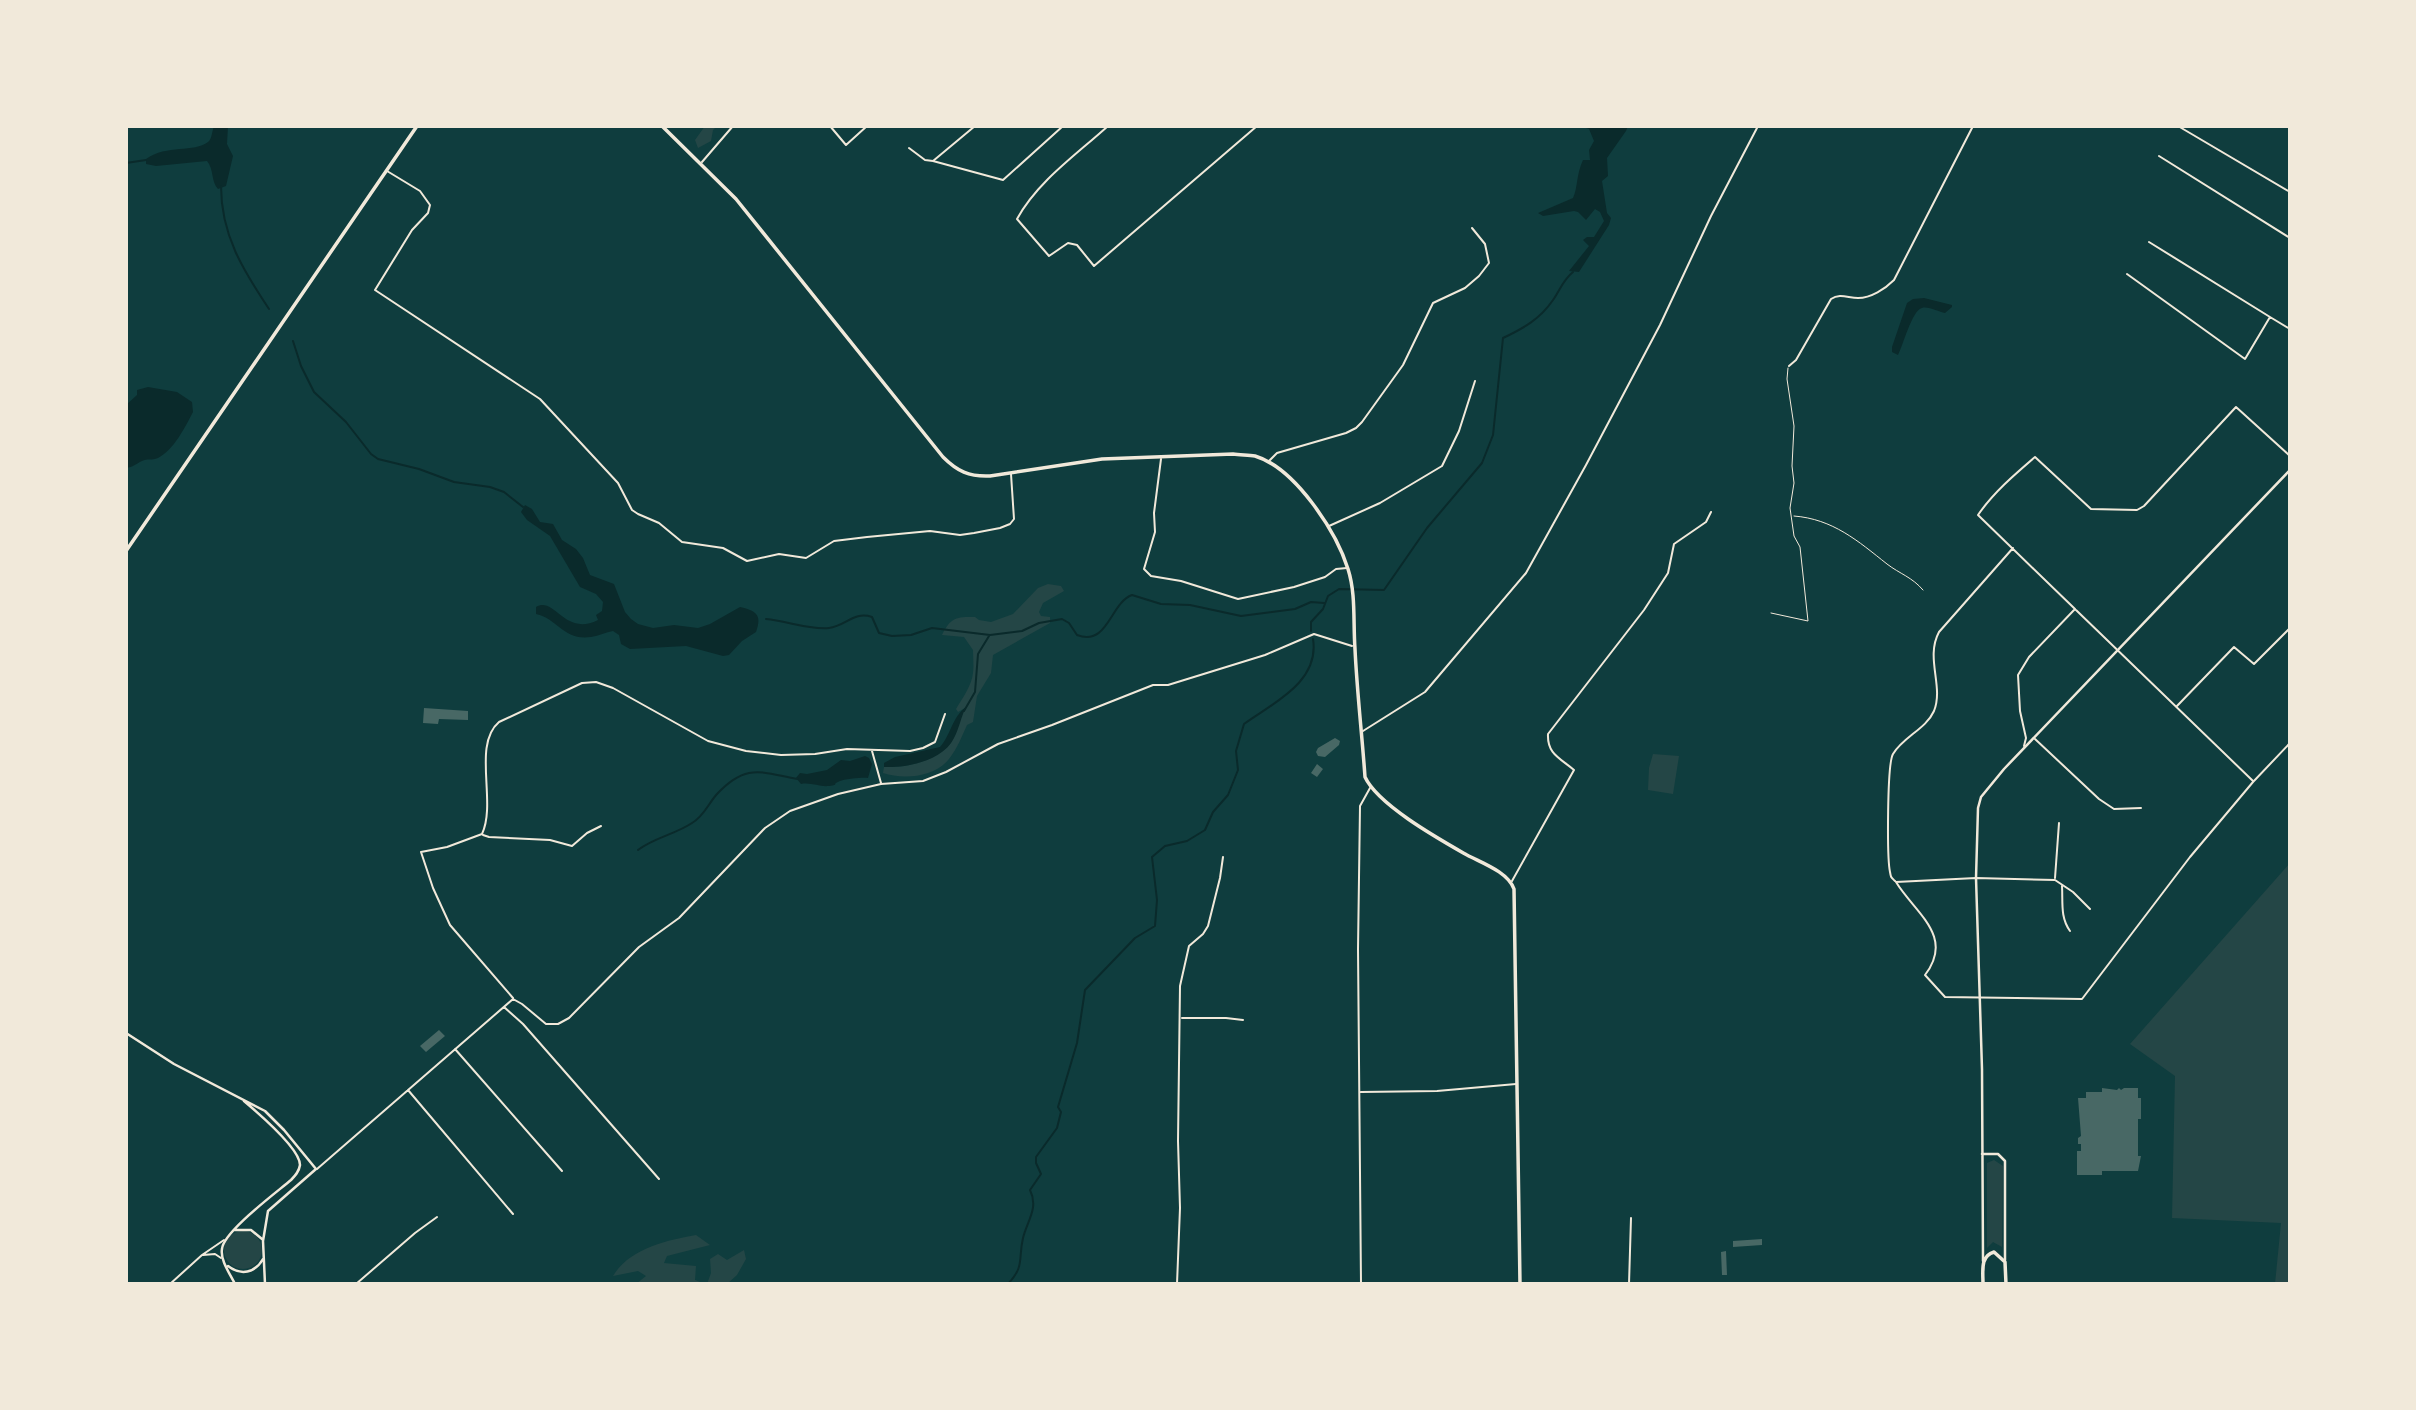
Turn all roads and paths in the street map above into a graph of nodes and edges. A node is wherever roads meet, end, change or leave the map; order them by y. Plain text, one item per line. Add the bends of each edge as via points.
1 (417, 126) edge
2 (662, 126) edge
3 (733, 126) edge
4 (830, 126) edge
5 (867, 126) edge
6 (975, 126) edge
7 (1063, 126) edge
8 (1108, 126) edge
9 (1257, 126) edge
10 (1758, 126) edge
11 (1973, 126) edge
12 (2178, 126) edge
13 (908, 148) dead end
14 (2159, 156) dead end
15 (933, 160) junction
16 (702, 163) junction
17 (386, 171) junction
18 (2290, 192) edge
19 (1472, 228) dead end
20 (2290, 238) edge
21 (2149, 242) dead end
22 (2127, 274) dead end
23 (2270, 317) junction
24 (2290, 329) edge
25 (1789, 366) joint
26 (1475, 381) dead end
27 (2290, 456) edge
28 (1161, 458) junction
29 (1268, 462) junction
30 (2290, 470) edge
31 (1011, 473) junction
32 (1711, 512) dead end
33 (1792, 516) junction
34 (1328, 527) junction
35 (2013, 548) junction
36 (126, 551) edge
37 (1348, 567) junction
38 (1923, 590) dead end
39 (2075, 609) junction
40 (1771, 613) dead end
41 (2290, 628) edge
42 (1354, 647) junction
43 (2119, 650) junction
44 (2176, 706) junction
45 (945, 714) dead end
46 (1362, 732) junction
47 (2035, 739) junction
48 (2290, 743) edge
49 (872, 750) junction
50 (2022, 751) junction
51 (2253, 782) junction
52 (881, 784) junction
53 (1370, 788) junction
54 (2141, 808) dead end
55 (2059, 823) dead end
56 (601, 826) dead end
57 (482, 834) junction
58 (1223, 857) dead end
59 (1976, 878) junction
60 (2055, 880) junction
61 (1511, 881) junction
62 (1896, 882) junction
63 (2062, 884) junction
64 (2090, 909) dead end
65 (2070, 931) dead end
66 (513, 999) junction
67 (1980, 999) junction
68 (503, 1007) junction
69 (1181, 1018) junction
70 (1242, 1020) dead end
71 (126, 1034) edge
72 (455, 1048) junction
73 (1517, 1084) junction
74 (408, 1090) junction
75 (1360, 1092) junction
76 (241, 1099) junction
77 (1982, 1154) junction
78 (316, 1169) junction
79 (562, 1171) dead end
80 (659, 1179) dead end
81 (513, 1214) dead end
82 (438, 1217) dead end
83 (1631, 1218) dead end
84 (235, 1230) junction
85 (224, 1240) junction
86 (263, 1241) junction
87 (202, 1255) junction
88 (264, 1258) junction
89 (1983, 1261) junction
90 (225, 1262) junction
91 (2005, 1262) junction
92 (170, 1284) edge
93 (236, 1284) edge
94 (265, 1284) edge
95 (356, 1284) edge
96 (1177, 1284) edge
97 (1361, 1284) edge
98 (1520, 1284) edge
99 (1629, 1284) edge
100 (1983, 1284) edge
101 (2006, 1284) edge

1 - 17 main road
2 - 16 main road
3 - 16 street
4 - 5 street via 846,145
6 - 15 street
7 - 15 street via 1003,180
8 - 9 street via 1040,186 1017,219 1049,256 1069,243 1077,245 1094,266
10 - 46 street via 1617,407 1526,573 1426,692
11 - 25 street via 1894,280 1862,298 1840,295 1831,299
12 - 18 street
13 - 15 street
14 - 20 street
16 - 31 main road via 736,198 954,467 976,477
17 - 31 street via 420,191 430,205 375,290 540,399 618,483 632,510 682,541 723,548 747,561 779,554 806,558 834,541 856,538 930,531 960,535 1000,528 1014,519
17 - 36 main road
19 - 29 street via 1485,244 1489,262 1465,288 1433,303 1403,365 1362,422 1346,433 1277,453
21 - 23 street
22 - 23 street via 2245,359
23 - 24 street
25 - 33 lane via 1794,426
26 - 34 street via 1460,431 1442,466
27 - 35 street via 2236,407 2137,510 2091,509 2035,457 1978,515
28 - 29 main road via 1233,454
28 - 31 main road via 1101,459
28 - 37 street via 1155,532 1144,569 1151,576 1238,599 1294,587
29 - 34 main road via 1301,490
30 - 43 street
32 - 61 street via 1706,522 1674,544 1668,573 1644,610 1548,734 1547,745 1574,770
33 - 38 lane via 1823,521 1847,532
33 - 40 lane via 1808,621
34 - 37 main road
35 - 39 street
35 - 62 street via 1939,632 1933,645 1933,713 1891,757 1889,869
37 - 42 main road
39 - 43 street
39 - 50 street via 2018,675 2026,738
41 - 44 street via 2254,664 2234,647
42 - 46 main road
42 - 52 street via 1314,634 1177,682 1153,685 998,744 923,781
43 - 44 street
43 - 47 street
44 - 51 street
45 - 49 street via 935,741 923,748
46 - 53 main road
47 - 50 street
47 - 54 street via 2088,791 2115,808
48 - 51 street
49 - 52 street
49 - 57 street via 781,755 726,747 613,688 582,683 505,718 491,729 485,765 489,803
50 - 59 street via 1982,797 1978,808
51 - 67 street via 2190,857 2085,998
52 - 66 street via 790,811 765,828 679,918 639,947 569,1018 546,1024
53 - 61 main road via 1398,811
53 - 75 street via 1360,806
55 - 60 street
56 - 57 street via 572,846
57 - 66 street via 421,852 450,925
58 - 69 street via 1208,926 1189,946 1180,986
59 - 60 street
59 - 62 street
59 - 67 street
60 - 63 street
61 - 73 main road
62 - 67 street via 1934,933 1934,962 1925,975 1945,997
63 - 64 street
63 - 65 street via 2064,923
66 - 68 street
67 - 77 street
68 - 72 street
68 - 80 street
69 - 70 street
69 - 96 street
71 - 76 street
72 - 74 street
72 - 79 street
73 - 75 street
73 - 98 main road
74 - 78 street
74 - 81 street
75 - 97 street
76 - 78 street via 265,1111
76 - 84 street via 283,1139 300,1164 291,1180
77 - 89 street
77 - 91 street via 1998,1154 2006,1161
78 - 86 street via 268,1211
82 - 95 street
83 - 99 street
84 - 85 street
84 - 86 street via 251,1230
85 - 87 street
85 - 90 street
86 - 88 street
87 - 90 street via 215,1254
87 - 92 street
88 - 90 street via 256,1269 243,1273
88 - 94 street
89 - 91 main road via 1994,1252
89 - 100 main road
90 - 93 street
91 - 101 main road

